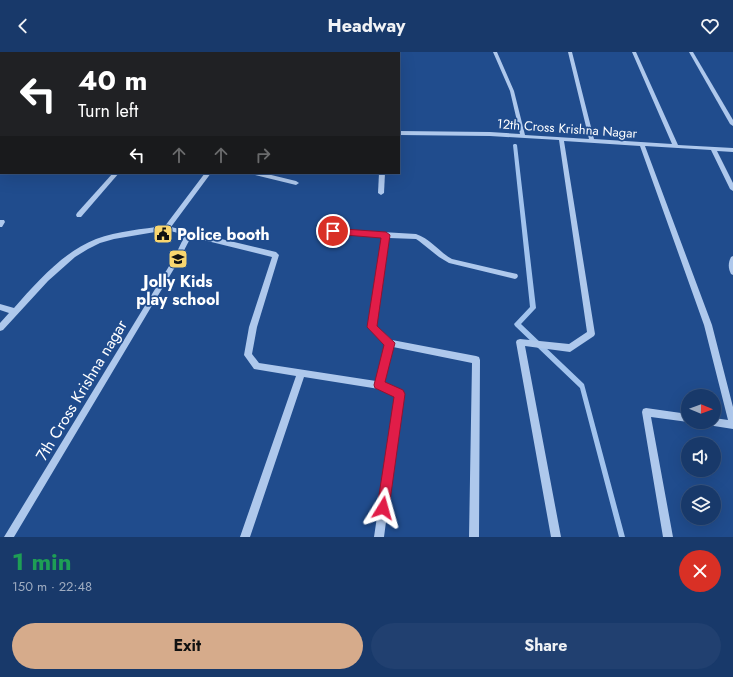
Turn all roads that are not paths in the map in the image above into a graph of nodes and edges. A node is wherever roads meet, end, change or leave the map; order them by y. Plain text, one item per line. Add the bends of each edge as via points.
1 (495, 52) edge
2 (570, 52) edge
3 (634, 52) edge
4 (691, 52) edge
5 (733, 124) edge
6 (400, 133) edge
7 (523, 136) junction
8 (562, 139) junction
9 (592, 141) junction
10 (642, 144) junction
11 (676, 146) junction
12 (713, 148) junction
13 (733, 150) edge
14 (115, 174) edge
15 (207, 174) edge
16 (259, 174) edge
17 (382, 174) edge
18 (296, 183) dead end
19 (733, 189) edge
20 (381, 193) dead end
21 (79, 215) dead end
22 (0, 222) edge
23 (0, 225) edge
24 (167, 228) junction
25 (333, 231) dead end
26 (189, 234) junction
27 (386, 235) junction
28 (733, 259) edge
29 (733, 272) edge
30 (515, 276) dead end
31 (0, 308) edge
32 (15, 311) junction
33 (0, 328) edge
34 (390, 343) junction
35 (302, 373) junction
36 (379, 385) junction
37 (681, 417) edge
38 (721, 423) edge
39 (733, 424) edge
40 (8, 537) edge
41 (245, 537) edge
42 (379, 537) edge
43 (474, 537) edge
44 (556, 537) edge
45 (668, 537) edge

1 - 7 street via 512,91
2 - 9 street
3 - 11 street
4 - 5 street
6 - 7 street, 12th Cross Krishna Nagar
7 - 8 street, 12th Cross Krishna Nagar
8 - 9 street, 12th Cross Krishna Nagar
8 - 44 street via 591,334 570,348 520,342
9 - 10 street, 12th Cross Krishna Nagar
10 - 11 street, 12th Cross Krishna Nagar
10 - 39 street via 708,325
11 - 12 street, 12th Cross Krishna Nagar
12 - 13 street, 12th Cross Krishna Nagar
12 - 19 street
14 - 21 street
15 - 24 street
16 - 18 street
17 - 20 street
22 - 23 street
24 - 26 street
24 - 32 street via 98,240 76,252
25 - 27 street
26 - 35 street via 276,255 248,355 257,366
26 - 40 street, 7th Cross Krishna nagar via 176,260
27 - 30 street via 416,237 424,240 441,257 451,261
27 - 34 street via 372,327
28 - 29 street
31 - 32 street
32 - 33 street
34 - 36 street
34 - 43 street via 476,360
35 - 36 street
35 - 41 street
36 - 42 street via 399,394
37 - 45 street via 646,412
38 - 39 street

